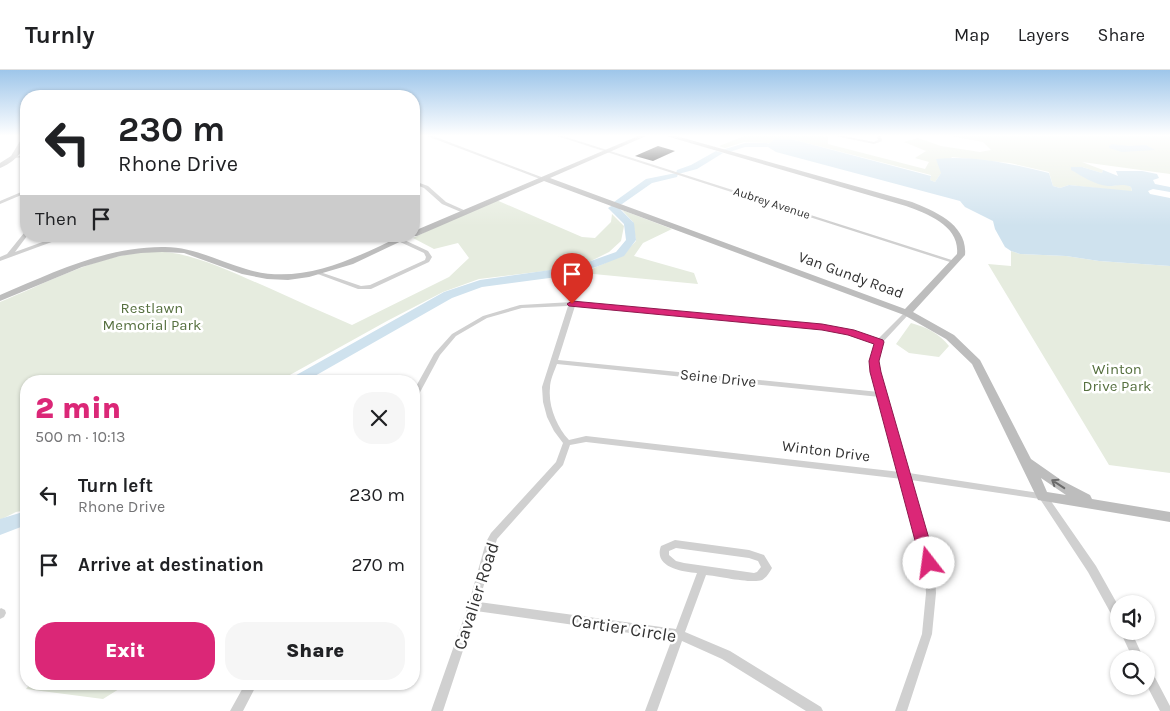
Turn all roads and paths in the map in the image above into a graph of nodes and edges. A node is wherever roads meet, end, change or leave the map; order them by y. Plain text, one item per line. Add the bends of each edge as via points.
1 (509, 166) edge
2 (571, 166) edge
3 (654, 166) edge
4 (775, 166) edge
5 (542, 178) junction
6 (420, 184) edge
7 (20, 194) edge
8 (0, 203) edge
9 (463, 211) junction
10 (420, 231) edge
11 (48, 242) edge
12 (396, 242) edge
13 (405, 242) edge
14 (19, 244) joint
15 (36, 246) junction
16 (9, 256) junction
17 (0, 259) edge
18 (955, 262) junction
19 (318, 273) junction
20 (0, 298) edge
21 (572, 304) junction
22 (907, 312) junction
23 (879, 342) junction
24 (554, 362) junction
25 (420, 386) edge
26 (882, 395) junction
27 (566, 443) junction
28 (1024, 458) junction
29 (905, 476) junction
30 (1043, 496) junction
31 (1096, 504) junction
32 (1170, 517) edge
33 (703, 570) junction
34 (1110, 602) edge
35 (473, 606) junction
36 (680, 635) junction
37 (248, 690) edge
38 (1155, 690) edge
39 (236, 711) edge
40 (438, 711) edge
41 (651, 711) edge
42 (817, 711) edge
43 (901, 711) edge
44 (1166, 711) edge

1 - 5 street, Van Gundy Road
2 - 5 street
3 - 18 street, Aubrey Avenue
4 - 18 street via 927,211 946,222 958,237 962,252
5 - 9 street
5 - 22 street, Van Gundy Road
6 - 9 street via 444,203
7 - 8 street
9 - 10 street
11 - 15 street
12 - 19 street
13 - 19 street via 426,252 427,261 371,288 360,288
14 - 15 street
14 - 16 street
15 - 16 street
16 - 17 street
18 - 22 street
19 - 20 street via 281,277 256,274 195,253 152,249 120,253 90,262
21 - 23 street via 822,327
21 - 24 street
21 - 25 street via 522,306 469,325 445,344
22 - 23 street
22 - 28 street, Van Gundy Road via 950,337 976,362
23 - 26 street via 874,361
24 - 26 street, Seine Drive
24 - 27 street via 546,397 556,433
26 - 29 street
27 - 29 street, Winton Drive via 586,439
27 - 35 street, Cavalier Road via 560,463 494,536
28 - 30 street, Van Gundy Road
31 -> 28 street via 1056,483
29 - 30 street, Winton Drive
29 - 43 street via 929,563 931,592 927,634
30 - 31 street, Winton Drive
30 - 34 street, Van Gundy Road
31 - 32 street, Winton Drive
33 - 33 street via 754,577 760,576 767,568 762,558 749,554 674,544 664,550 672,564
33 - 36 street
35 - 36 street, Cartier Circle
35 - 40 street, Cavalier Road
36 - 41 street
36 - 42 street, Cartier Circle via 726,655
37 - 39 street
38 - 44 street

